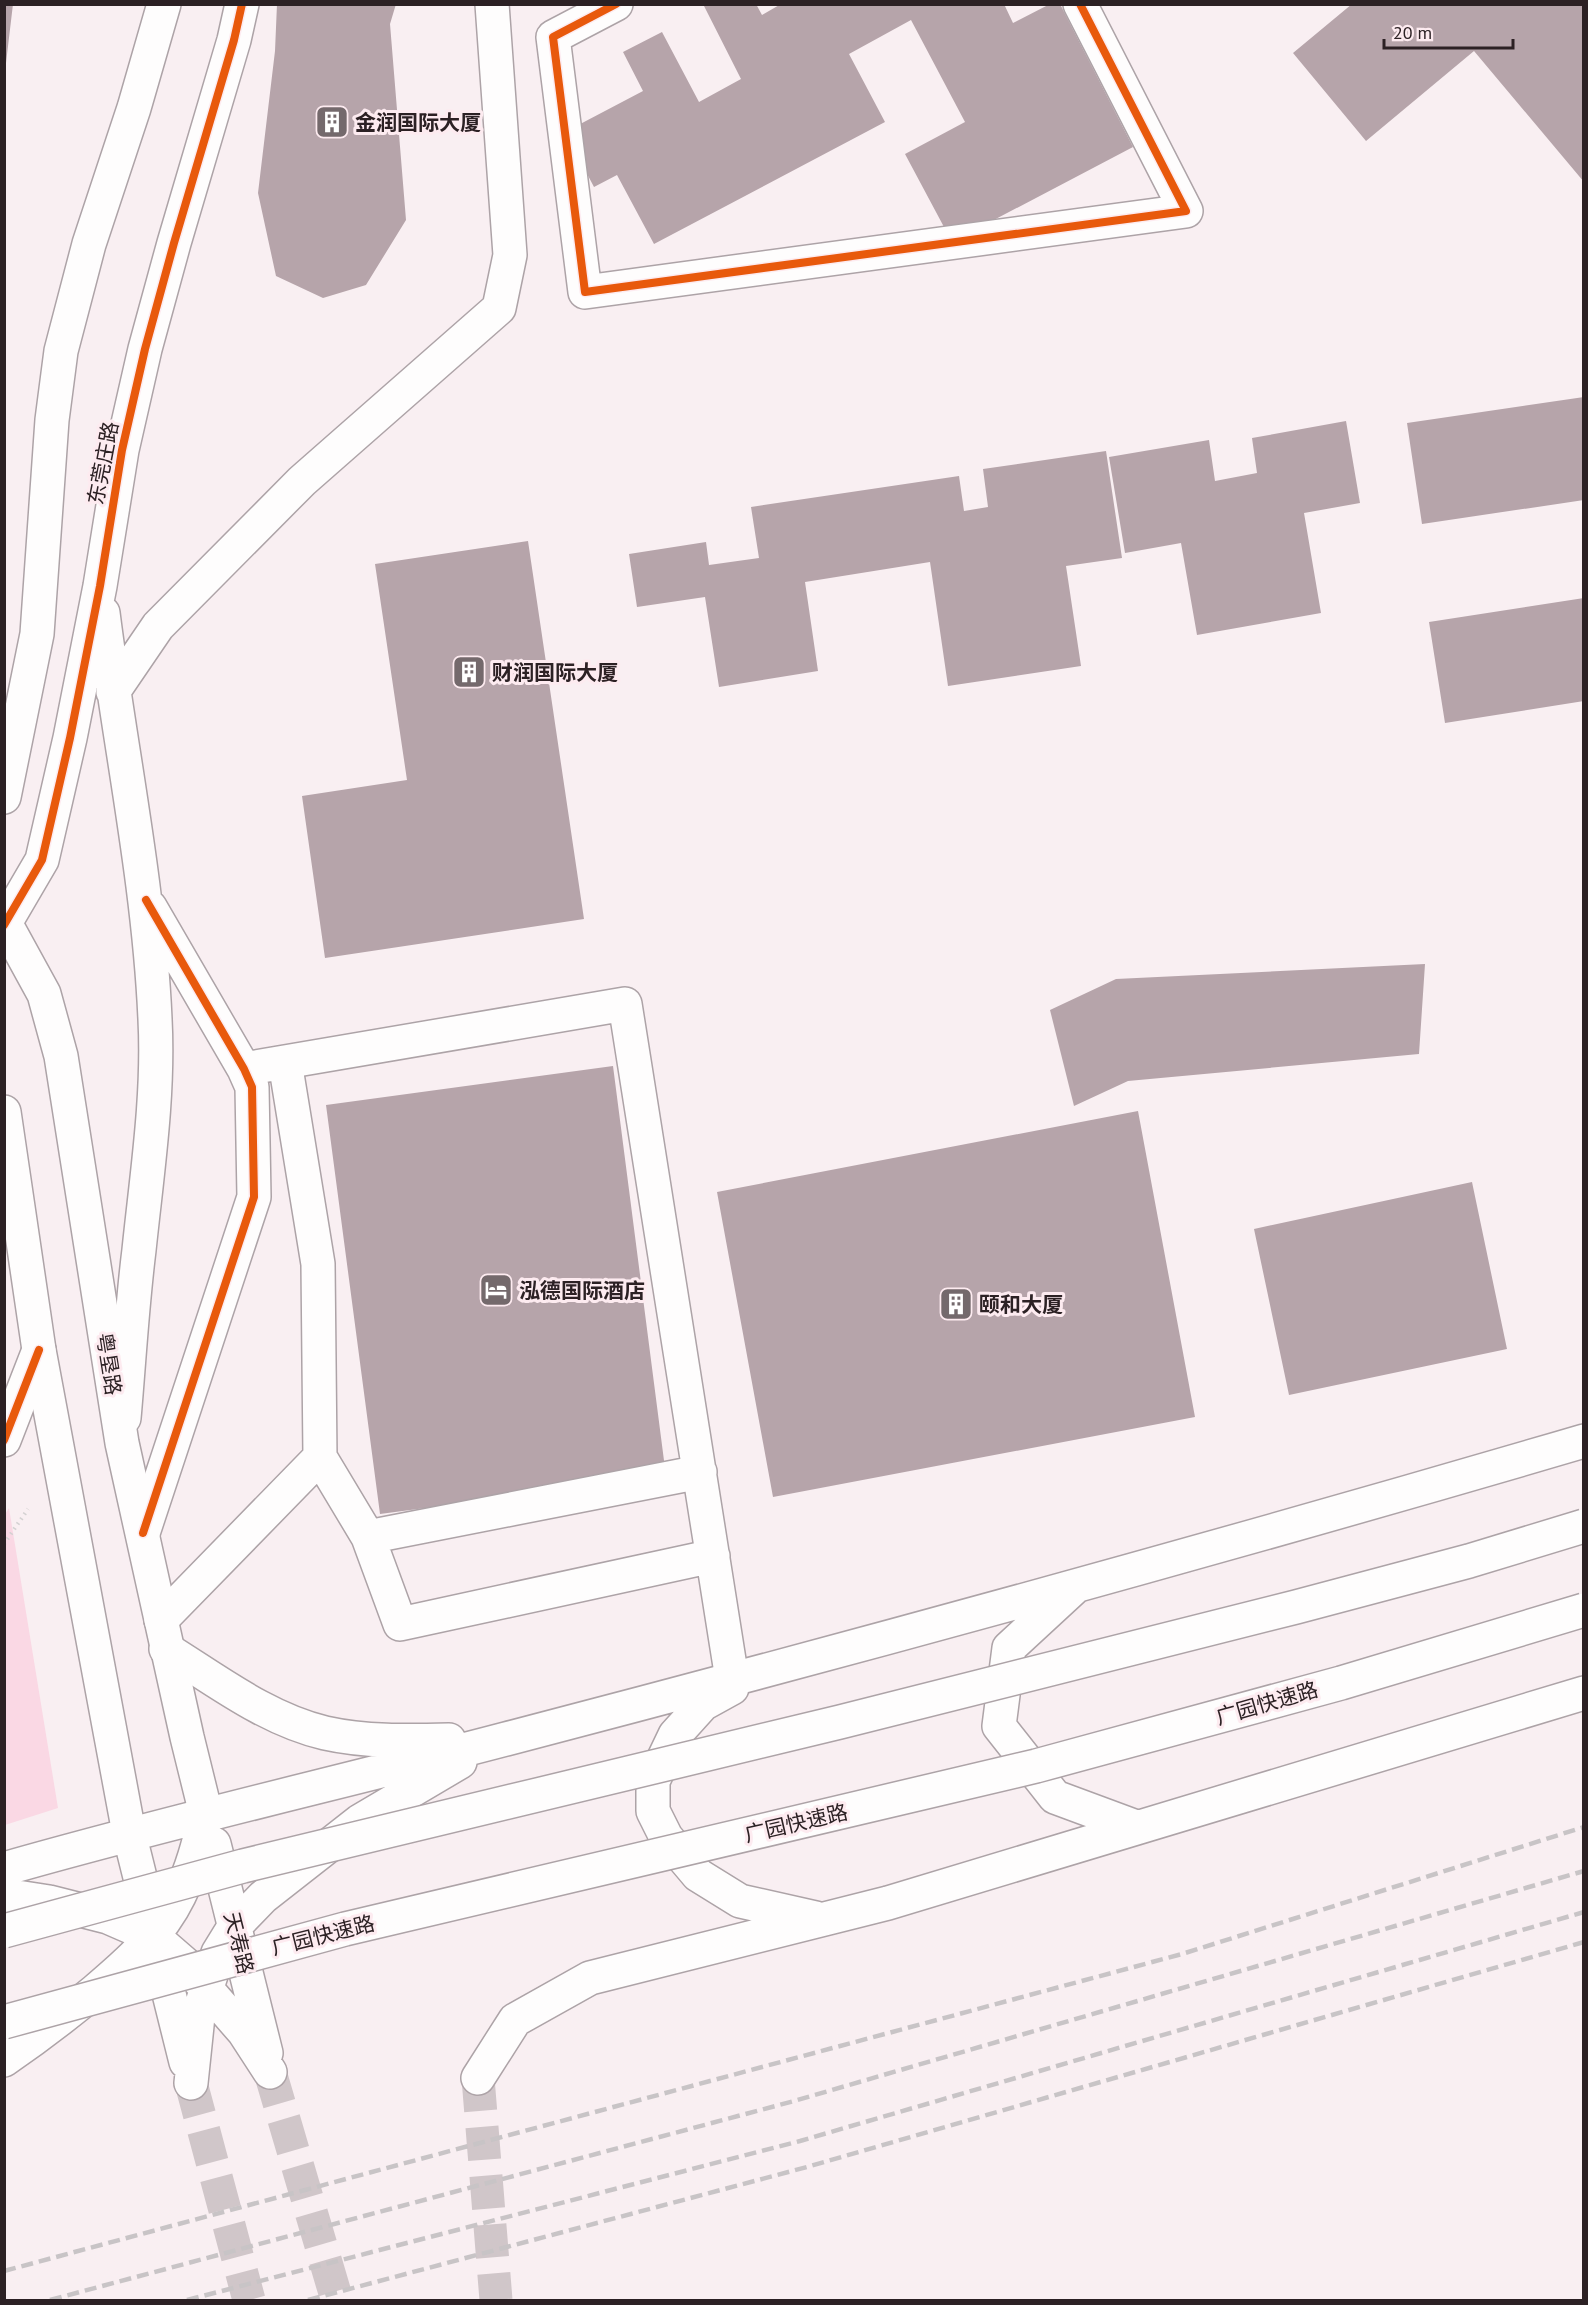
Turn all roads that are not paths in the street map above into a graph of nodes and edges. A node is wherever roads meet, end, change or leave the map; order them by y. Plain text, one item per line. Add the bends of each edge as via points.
1 (164, 4) edge
2 (242, 4) edge
3 (492, 4) edge
4 (616, 4) edge
5 (1080, 4) edge
6 (99, 586) junction
7 (37, 634) junction
8 (4, 677) edge
9 (113, 692) junction
10 (4, 796) edge
11 (146, 900) junction
12 (5, 923) edge
13 (285, 1062) junction
14 (244, 1069) junction
15 (4, 1112) edge
16 (39, 1350) junction
17 (4, 1440) edge
18 (1584, 1441) edge
19 (122, 1443) junction
20 (320, 1457) junction
21 (699, 1472) junction
22 (1584, 1526) edge
23 (142, 1533) junction
24 (368, 1537) junction
25 (713, 1556) junction
26 (1078, 1584) junction
27 (1584, 1611) edge
28 (163, 1634) junction
29 (747, 1675) junction
30 (1584, 1693) edge
31 (502, 1740) junction
32 (206, 1814) junction
33 (1136, 1827) junction
34 (129, 1833) junction
35 (4, 1869) edge
36 (4, 1895) edge
37 (822, 1919) junction
38 (234, 1926) junction
39 (4, 1931) edge
40 (154, 1937) junction
41 (207, 1989) junction
42 (4, 2022) edge
43 (4, 2060) edge
44 (478, 2078) tunnel mouth

1 - 7 main road via 135,108 89,244 61,351 52,420
2 - 6 main road, 东莞庄路 via 145,349 122,450
3 - 9 main road via 510,255 499,308 302,481 158,626
4 - 5 main road via 553,37 585,292 1186,211
6 - 9 main road
6 - 12 main road, 东莞庄路 via 42,860
7 - 8 main road
7 - 10 main road
9 - 11 main road
11 - 14 main road
11 - 19 main road via 155,1021 152,1142 138,1252
12 - 19 main road, 粤垦路 via 44,994 61,1056
13 - 14 main road
13 - 20 main road via 318,1264
13 - 21 main road via 625,1004
14 - 23 main road via 252,1087 254,1197
15 - 16 main road
16 - 17 main road
16 - 34 main road
18 - 26 main road
19 - 23 main road, 粤垦路
20 - 24 main road
20 - 28 main road
21 - 24 main road
21 - 25 main road
22 - 39 main road, bridge via 1285,1610 243,1866
23 - 28 main road, 粤垦路
24 - 25 main road via 400,1624
25 - 29 main road
26 - 29 main road
26 - 33 main road via 1009,1648 999,1726 1055,1797
27 - 42 main road, 广园快速路, bridge via 1341,1683 1047,1763 345,1929
28 - 31 main road via 246,1700 325,1733 389,1741
28 - 32 main road, 粤垦路
29 - 31 main road
29 - 37 main road via 703,1704 675,1735 653,1782 653,1811 666,1837 698,1875 740,1900
30 - 33 main road
31 - 32 main road
31 - 38 main road via 360,1821 271,1890
32 - 34 main road
32 - 38 main road, 天寿路
32 - 40 main road via 179,1897
33 - 37 main road via 888,1903
34 - 35 main road
34 - 40 main road
36 - 40 main road via 108,1917
37 - 44 main road via 590,1978 515,2020
38 - 41 main road via 218,1953
38 - 41 main road, 天寿路 via 270,2072 244,2032
40 - 41 main road
40 - 41 main road via 191,2083 198,2016
40 - 43 main road via 48,2030

